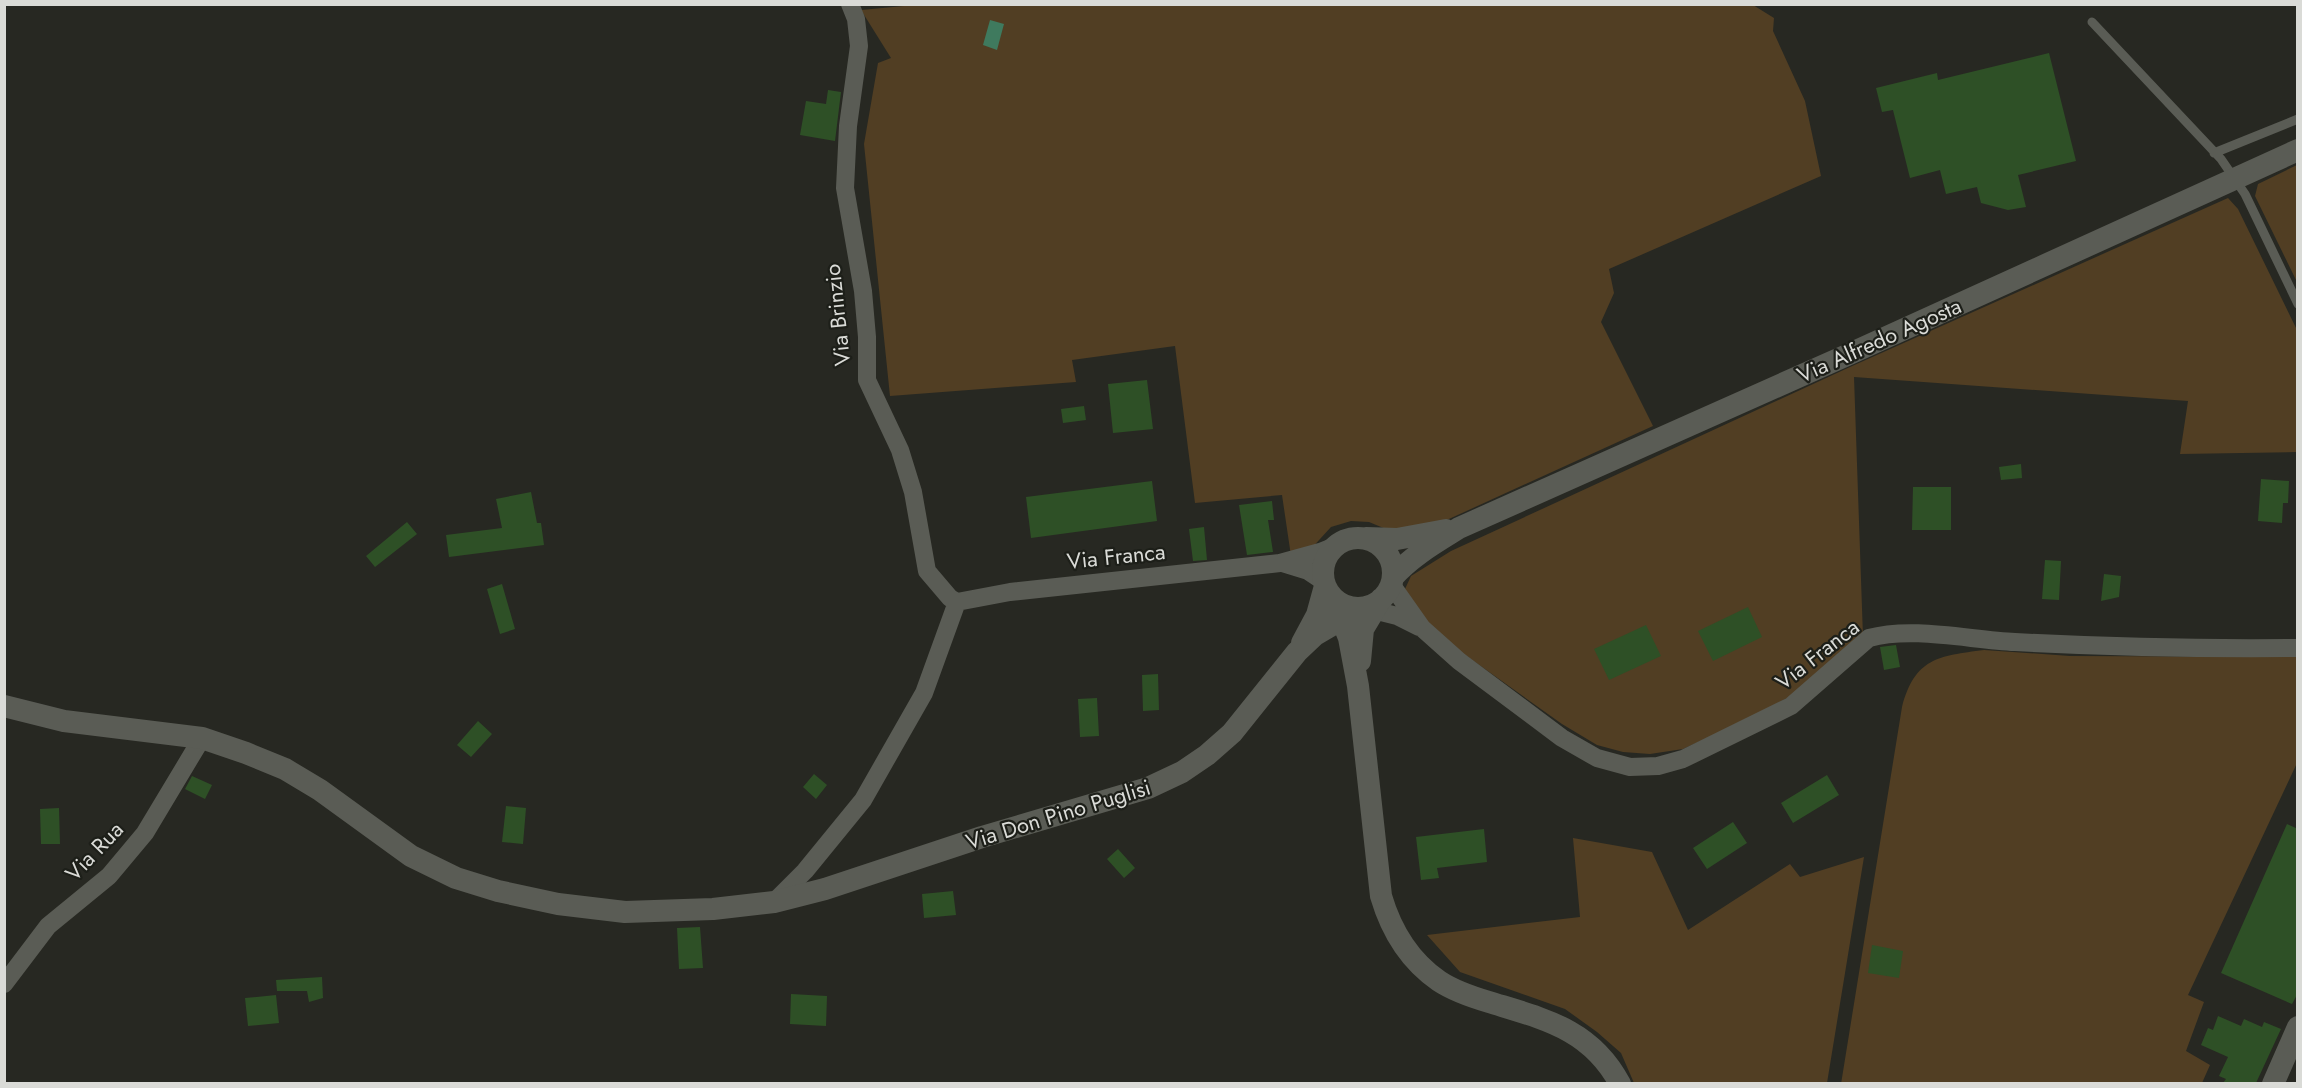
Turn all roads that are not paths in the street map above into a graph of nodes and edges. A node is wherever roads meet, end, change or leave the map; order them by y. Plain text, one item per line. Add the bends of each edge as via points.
1 (850, 4) edge
2 (2092, 22) dead end
3 (2298, 119) edge
4 (2298, 150) edge
5 (2214, 153) junction
6 (2234, 178) junction
7 (2298, 304) edge
8 (1459, 528) junction
9 (1364, 538) junction
10 (1335, 546) junction
11 (1280, 563) junction
12 (1359, 600) junction
13 (957, 602) junction
14 (1422, 628) junction
15 (2298, 648) edge
16 (1297, 652) junction
17 (4, 706) edge
18 (202, 738) junction
19 (774, 902) junction
20 (4, 984) edge
21 (2298, 1028) edge
22 (1620, 1083) edge
23 (2273, 1083) edge

1 - 13 street, Via Brinzio via 859,46 848,126 845,188 863,291 867,381 900,450 927,571
2 - 5 lane
3 - 5 lane
4 - 6 street, Via Alfredo Agosta
5 - 6 lane
6 - 7 lane
6 - 8 street, Via Alfredo Agosta
8 - 9 street, Via Alfredo Agosta via 1415,537
8 - 12 street, Via Alfredo Agosta
9 - 10 street via 1354,537
9 - 12 street via 1383,548 1393,567
10 - 11 street
10 - 12 street via 1324,562
11 - 12 street via 1308,571
11 - 13 street, Via Franca via 1010,592
12 - 14 street
12 - 14 street via 1373,621 1397,616
12 - 16 street, Via Alfredo Agosta
12 - 16 street via 1317,615
12 - 22 street via 1358,686 1381,897 1387,917 1418,964 1440,982 1565,1027 1610,1065
13 - 19 street via 924,693 863,800
14 - 15 street, Via Franca via 1459,661 1562,738 1597,758 1630,767 1658,766 1683,759 1791,706 1869,638 1885,634 2079,645
16 - 19 street, Via Don Pino Puglisi via 1232,733 1182,772 1156,784 825,890
17 - 18 street, Via Don Pino Puglisi via 64,721
18 - 19 street, Via Don Pino Puglisi via 285,769 411,856 456,878 498,891 558,904 625,912
18 - 20 street, Via Rua via 145,832 109,876 48,926
21 - 23 street

